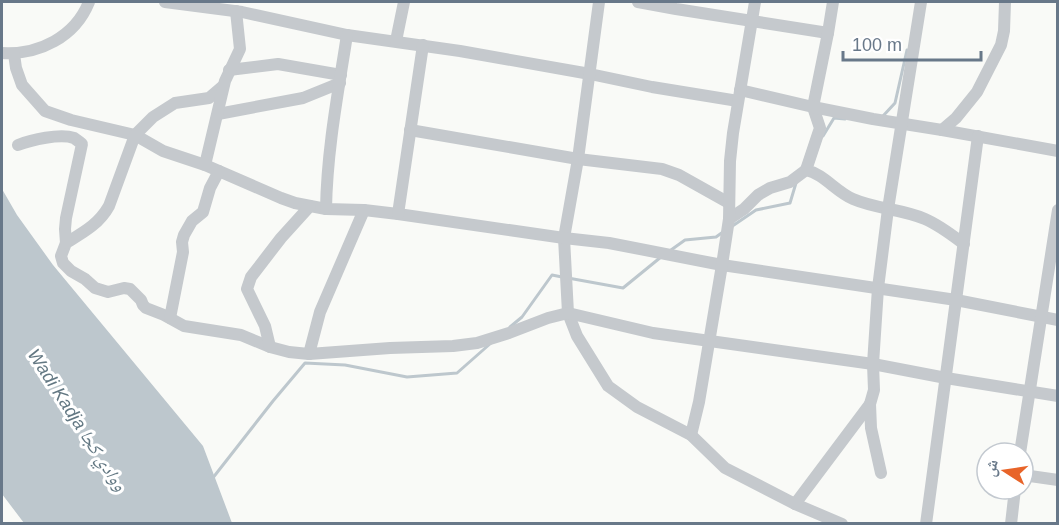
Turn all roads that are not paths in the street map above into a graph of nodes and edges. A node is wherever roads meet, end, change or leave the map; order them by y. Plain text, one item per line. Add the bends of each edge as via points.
1 (89, 2) edge
2 (165, 2) edge
3 (404, 2) edge
4 (599, 2) edge
5 (638, 2) edge
6 (755, 2) edge
7 (833, 2) edge
8 (921, 2) edge
9 (1005, 2) edge
10 (240, 8) edge
11 (752, 22) junction
12 (828, 33) junction
13 (347, 35) junction
14 (396, 41) junction
15 (423, 45) junction
16 (8, 53) edge
17 (229, 70) junction
18 (590, 74) junction
19 (341, 79) junction
20 (224, 86) junction
21 (739, 96) junction
22 (813, 107) junction
23 (218, 114) junction
24 (902, 123) junction
25 (942, 129) junction
26 (410, 130) junction
27 (135, 135) junction
28 (978, 136) junction
29 (18, 145) dead end
30 (1058, 151) edge
31 (578, 159) junction
32 (205, 165) junction
33 (806, 170) junction
34 (219, 171) junction
35 (729, 203) junction
36 (310, 206) junction
37 (326, 209) junction
38 (888, 209) junction
39 (364, 210) junction
40 (1058, 210) edge
41 (398, 214) junction
42 (729, 219) junction
43 (1056, 235) edge
44 (564, 238) junction
45 (66, 243) junction
46 (964, 244) junction
47 (722, 265) junction
48 (878, 288) junction
49 (956, 300) junction
50 (568, 313) junction
51 (1041, 317) junction
52 (170, 318) junction
53 (1058, 320) edge
54 (709, 340) junction
55 (270, 347) junction
56 (309, 354) junction
57 (873, 364) junction
58 (946, 378) junction
59 (1029, 391) junction
60 (1058, 396) edge
61 (870, 404) junction
62 (691, 435) junction
63 (1022, 441) edge
64 (881, 473) dead end
65 (1035, 477) edge
66 (1058, 480) edge
67 (1014, 501) edge
68 (795, 504) junction
69 (842, 524) edge
70 (926, 524) edge
71 (1011, 524) edge

1 - 16 street via 75,26 59,39 38,49
2 - 10 street
3 - 14 street
4 - 18 street
5 - 11 street
6 - 11 street
7 - 12 street
8 - 24 street
9 - 25 street via 1001,45 977,92
10 - 13 street
10 - 17 street via 240,49
11 - 12 street
11 - 21 street
12 - 22 street
13 - 14 street
13 - 19 street
14 - 15 street
15 - 18 street
15 - 26 street
16 - 27 street via 22,85 45,111
17 - 19 street via 278,64
17 - 20 street
18 - 21 street via 652,87
18 - 31 street
19 - 23 street via 303,98
19 - 37 street via 326,180
20 - 23 street
20 - 27 street via 209,98 175,103
21 - 22 street
21 - 35 street
22 - 24 street
22 - 33 street via 820,128
23 - 32 street
24 - 25 street
24 - 38 street
25 - 28 street
26 - 31 street
26 - 41 street
27 - 32 street via 163,151
27 - 45 street via 104,215
28 - 30 street
28 - 46 street
29 - 45 street via 55,137 75,138 82,144 66,218
31 - 35 street via 662,169
31 - 44 street
32 - 34 street
33 - 38 street via 852,199
33 - 42 street via 790,182 758,195
34 - 36 street via 280,198
34 - 52 street via 203,212 190,224 182,242
35 - 42 street
36 - 37 street
36 - 55 street via 248,282 247,289 265,326
37 - 39 street
38 - 46 street via 924,218
38 - 48 street
39 - 41 street
39 - 56 street via 320,312
40 - 43 street
41 - 44 street
42 - 47 street
43 - 51 street
44 - 47 street
44 - 50 street
45 - 52 street via 61,256 71,272 101,290 130,289 143,306
46 - 49 street
47 - 48 street
47 - 54 street
48 - 49 street
48 - 57 street
49 - 51 street
49 - 58 street
50 - 54 street via 653,333
50 - 56 street via 477,343
50 - 62 street via 577,336 608,386 637,407
51 - 53 street
51 - 59 street
52 - 55 street via 184,327 240,335
54 - 57 street
54 - 62 street
55 - 56 street
57 - 58 street
57 - 61 street
58 - 59 street
58 - 70 street
59 - 60 street
59 - 63 street
61 - 64 street
61 - 68 street
62 - 68 street via 725,468
65 - 66 street
67 - 71 street
68 - 69 street

